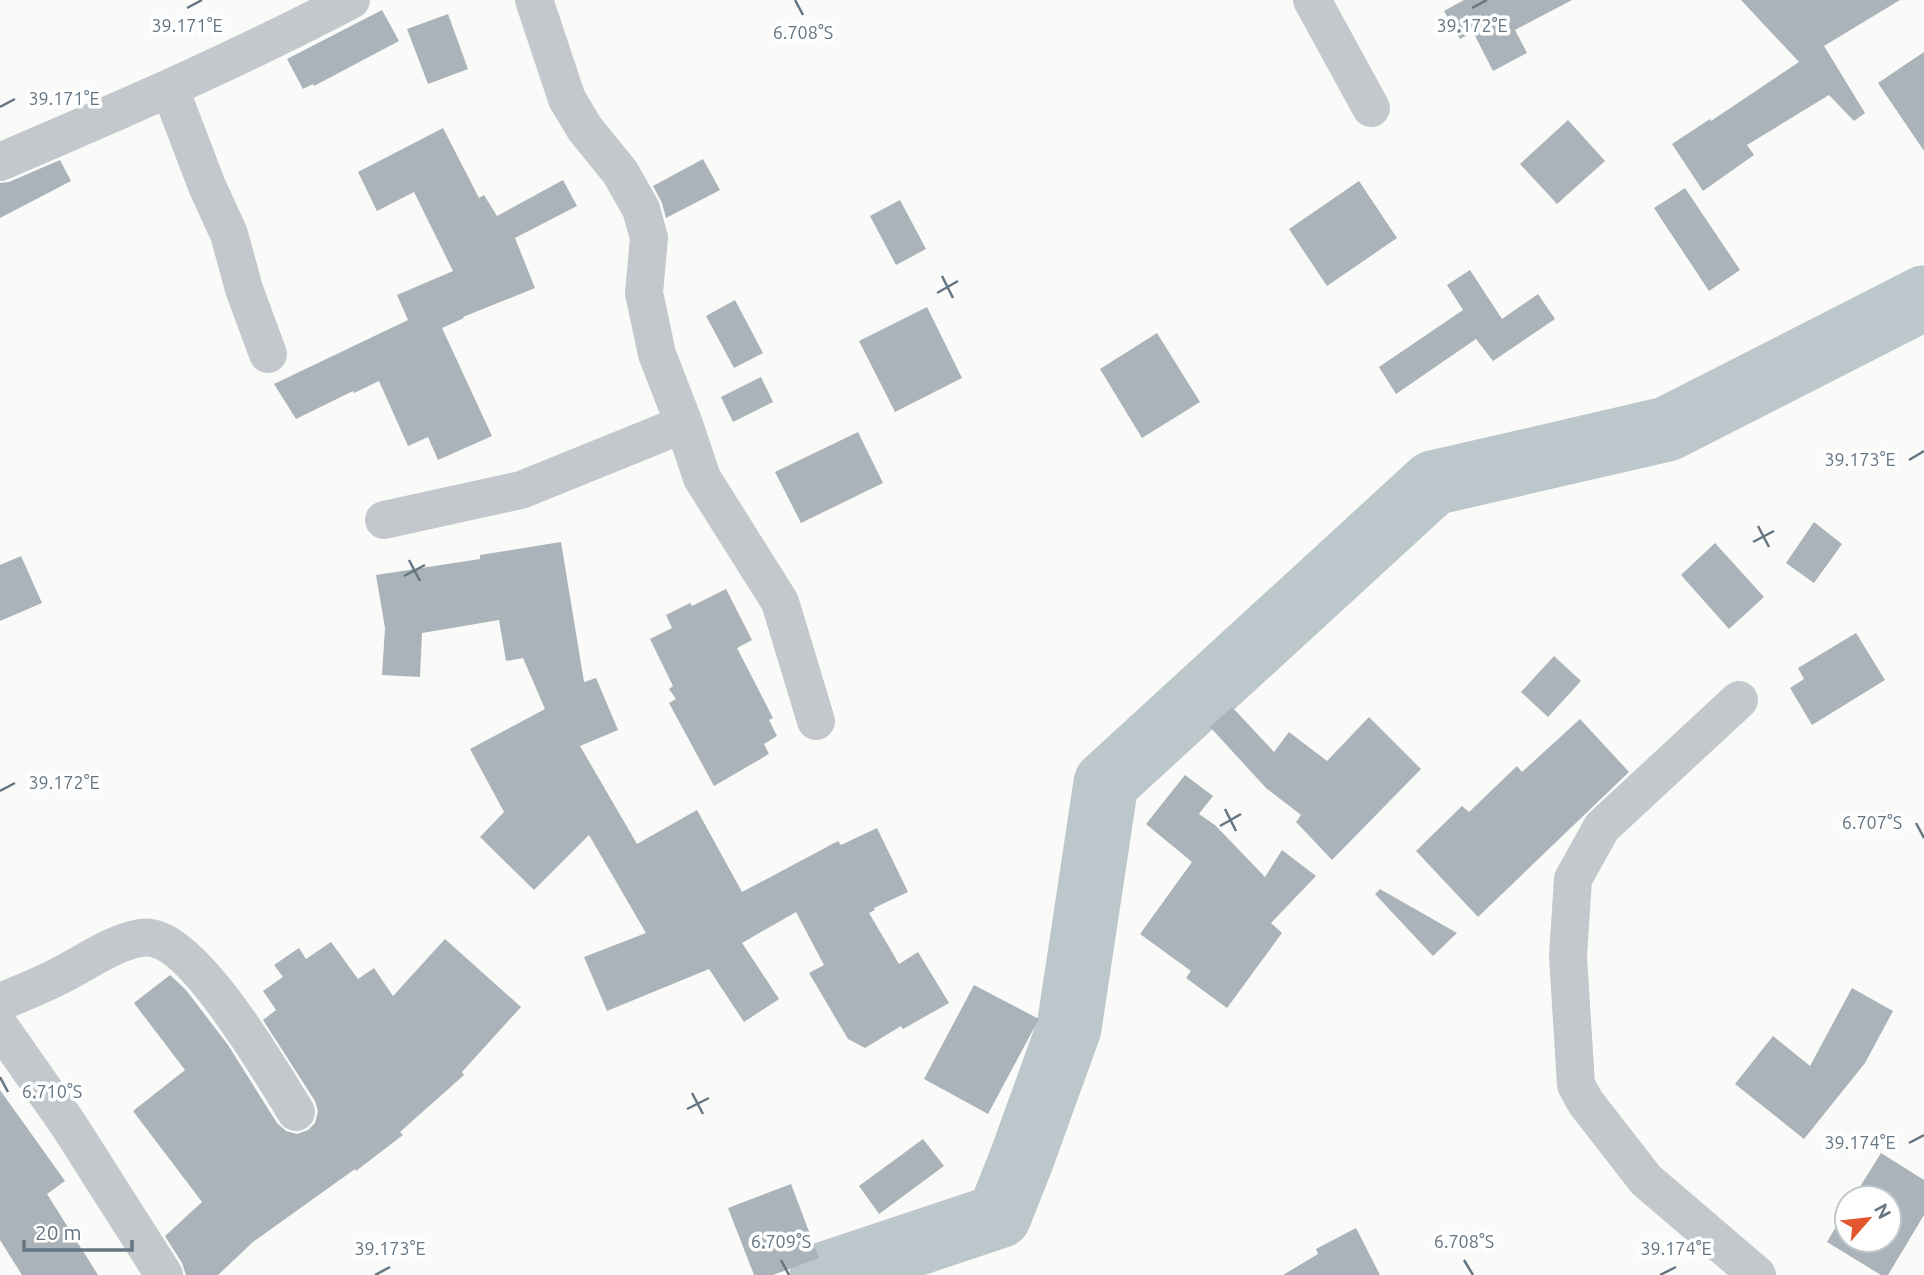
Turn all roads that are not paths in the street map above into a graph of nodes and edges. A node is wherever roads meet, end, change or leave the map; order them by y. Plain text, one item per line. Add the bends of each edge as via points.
1 (351, 0) edge
2 (534, 0) edge
3 (1311, 0) edge
4 (170, 89) junction
5 (1371, 108) dead end
6 (0, 162) edge
7 (268, 354) dead end
8 (684, 424) junction
9 (384, 520) dead end
10 (1739, 700) dead end
11 (816, 721) dead end
12 (0, 1002) edge
13 (0, 1027) edge
14 (296, 1112) dead end
15 (164, 1275) edge
16 (1757, 1275) edge

1 - 4 street
2 - 8 street via 567,99 641,209 649,238 644,293 657,354
3 - 5 street
4 - 6 street
4 - 7 street via 229,234
8 - 9 street via 521,490
8 - 11 street via 702,478 780,602
10 - 16 street via 1602,827 1573,878 1568,956 1576,1085 1586,1102 1646,1180
12 - 14 street via 125,942 144,937 170,945 193,965 249,1036
13 - 15 street

